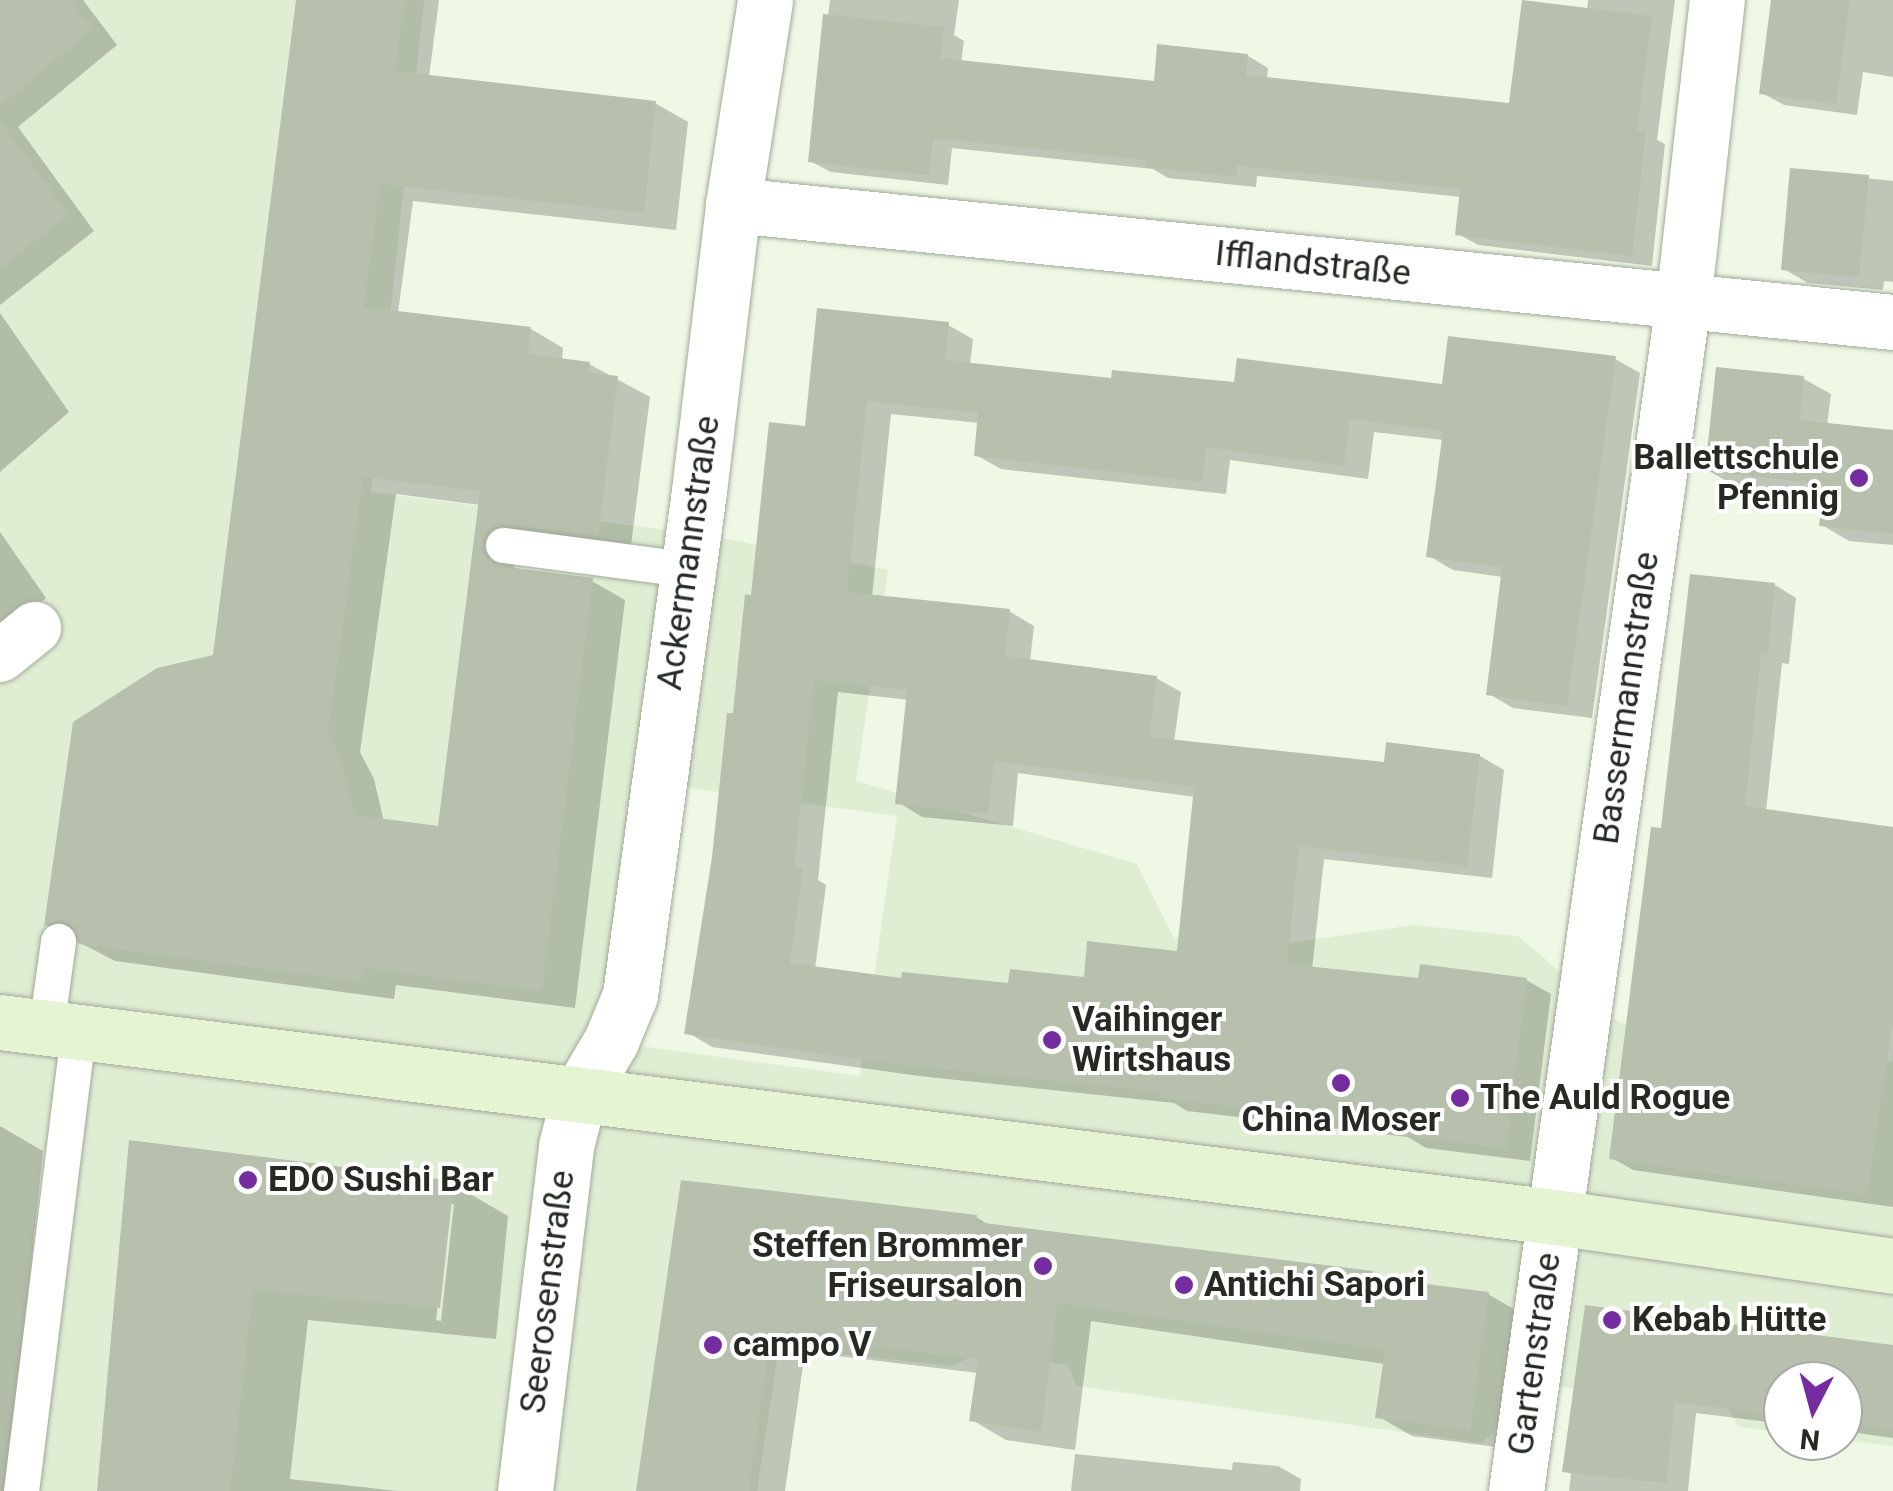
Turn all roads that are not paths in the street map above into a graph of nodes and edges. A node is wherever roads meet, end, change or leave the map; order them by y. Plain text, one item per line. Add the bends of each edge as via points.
1 (765, 0) edge
2 (1717, 0) edge
3 (733, 205) junction
4 (1683, 302) junction
5 (1893, 322) edge
6 (502, 544) dead end
7 (685, 569) junction
8 (58, 941) dead end
9 (41, 1027) edge
10 (579, 1095) junction
11 (1554, 1218) junction
12 (1893, 1266) edge
13 (21, 1491) edge
14 (524, 1491) edge
15 (1516, 1491) edge

1 - 3 street, Ackermannstraße
2 - 4 street, Bassermannstraße
3 - 4 street, Ifflandstraße
3 - 7 street, Ackermannstraße
4 - 5 street, Ifflandstraße
4 - 11 street, Bassermannstraße
6 - 7 lane
7 - 10 street, Ackermannstraße via 630,995
8 - 9 lane
9 - 10 main road
9 - 13 lane
10 - 11 main road
10 - 14 street, Seerosenstraße via 566,1146
11 - 12 main road
11 - 15 street, Gartenstraße

